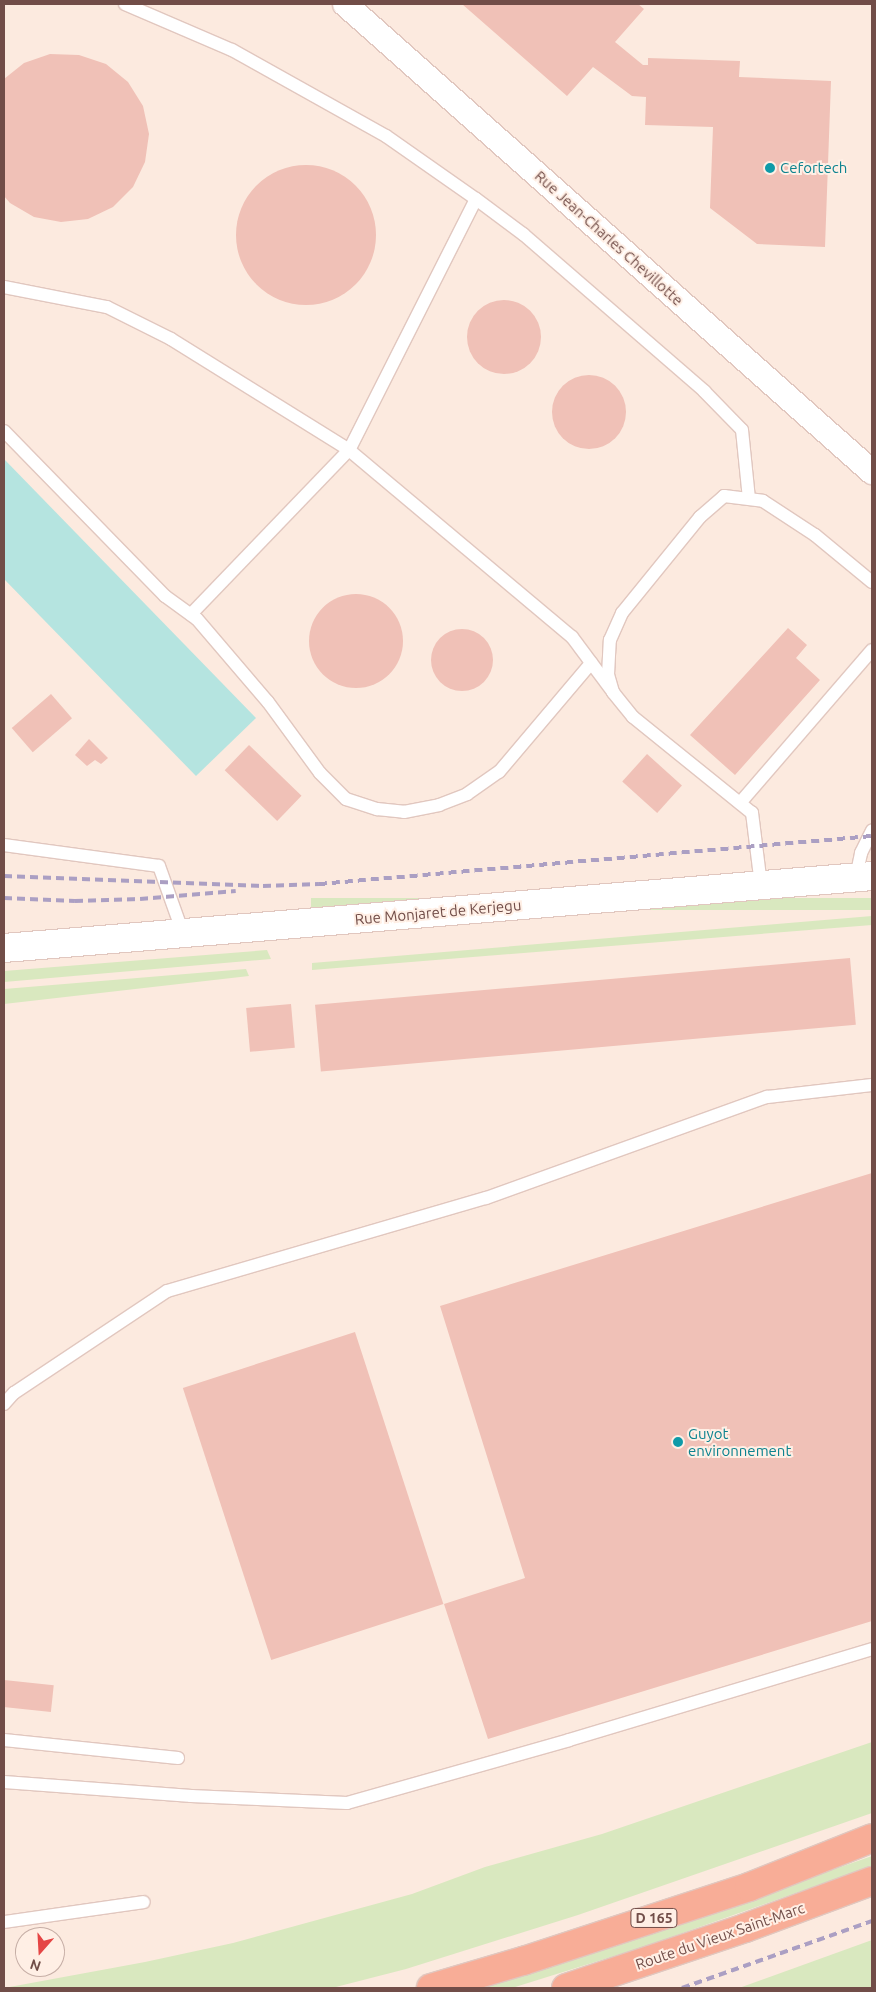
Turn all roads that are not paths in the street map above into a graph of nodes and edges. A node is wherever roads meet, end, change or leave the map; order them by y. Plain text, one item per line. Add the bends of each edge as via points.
1 (125, 4) edge
2 (345, 4) edge
3 (476, 199) junction
4 (4, 287) edge
5 (4, 431) edge
6 (350, 450) junction
7 (872, 472) edge
8 (749, 499) junction
9 (872, 582) edge
10 (191, 614) junction
11 (872, 650) edge
12 (591, 663) junction
13 (613, 692) junction
14 (740, 802) junction
15 (872, 830) edge
16 (4, 845) edge
17 (864, 877) edge
18 (761, 885) junction
19 (183, 933) junction
20 (4, 948) edge
21 (872, 1085) edge
22 (4, 1404) edge
23 (872, 1649) edge
24 (4, 1740) edge
25 (178, 1758) dead end
26 (4, 1782) edge
27 (872, 1838) edge
28 (872, 1881) edge
29 (144, 1902) dead end
30 (4, 1922) edge
31 (431, 1988) edge
32 (566, 1988) edge

1 - 3 lane via 232,50 386,136
2 - 7 street, Rue Jean-Charles Chevillotte
3 - 6 lane
3 - 8 lane via 523,234 704,390 742,430
4 - 6 lane via 107,307 171,339
5 - 10 lane via 165,596
6 - 10 lane
6 - 12 lane via 572,637
8 - 9 lane via 763,501 815,534
8 - 13 lane via 724,496 700,517 622,613 610,640 608,675
10 - 12 lane via 268,702 320,773 346,799 377,809 404,812 439,806 467,794 498,772
11 - 14 lane
12 - 13 lane
13 - 14 lane via 633,717
14 - 18 lane via 752,813
15 - 17 lane via 861,853
16 - 19 lane via 159,866
17 - 18 street, Rue Monjaret de Kerjegu
18 - 19 street, Rue Monjaret de Kerjegu
19 - 20 street, Rue Monjaret de Kerjegu
21 - 22 lane via 768,1097 486,1198 167,1291 14,1393
23 - 26 lane via 347,1803 191,1796
24 - 25 lane
27 - 31 highway, D 165 via 749,1887
28 - 32 highway, Route du Vieux Saint-Marc / D 165
29 - 30 lane

